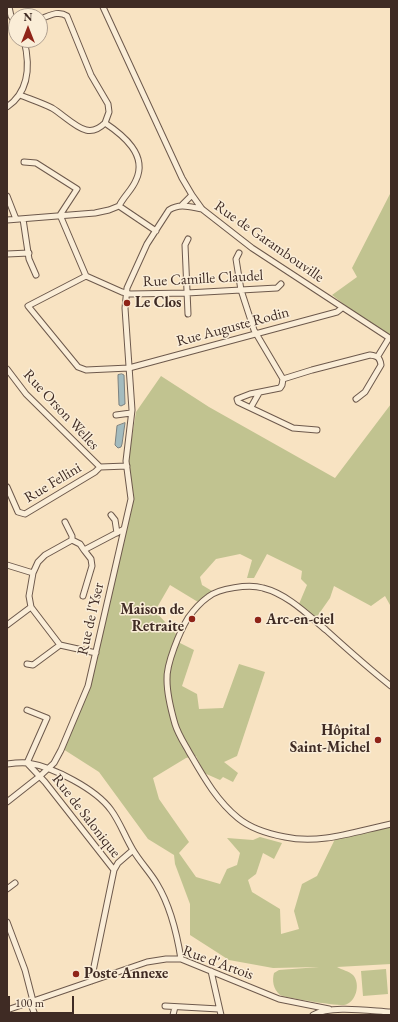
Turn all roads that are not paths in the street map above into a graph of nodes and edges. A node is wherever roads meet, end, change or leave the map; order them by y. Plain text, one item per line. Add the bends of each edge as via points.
1 (103, 7) edge
2 (48, 16) edge
3 (26, 48) edge
4 (20, 95) junction
5 (7, 107) edge
6 (105, 123) junction
7 (24, 162) dead end
8 (192, 194) junction
9 (7, 196) edge
10 (182, 205) junction
11 (119, 206) junction
12 (202, 209) junction
13 (60, 215) junction
14 (24, 218) junction
15 (7, 220) edge
16 (16, 220) junction
17 (156, 231) junction
18 (188, 239) dead end
19 (29, 253) junction
20 (239, 253) dead end
21 (7, 254) edge
22 (36, 275) dead end
23 (86, 276) junction
24 (281, 284) dead end
25 (241, 290) junction
26 (126, 293) junction
27 (187, 293) junction
28 (342, 308) junction
29 (188, 314) dead end
30 (257, 333) junction
31 (390, 339) edge
32 (378, 356) junction
33 (129, 368) junction
34 (7, 369) edge
35 (283, 379) junction
36 (259, 393) junction
37 (356, 398) dead end
38 (251, 407) junction
39 (131, 413) junction
40 (116, 415) dead end
41 (317, 430) dead end
42 (127, 466) junction
43 (100, 467) junction
44 (7, 487) edge
45 (111, 515) dead end
46 (65, 522) dead end
47 (124, 529) junction
48 (117, 533) junction
49 (72, 540) junction
50 (84, 550) junction
51 (7, 565) edge
52 (33, 572) junction
53 (83, 596) dead end
54 (31, 607) junction
55 (7, 625) edge
56 (60, 645) junction
57 (96, 653) junction
58 (27, 664) dead end
59 (391, 686) edge
60 (27, 710) dead end
61 (27, 763) junction
62 (7, 764) edge
63 (49, 768) junction
64 (40, 776) junction
65 (7, 802) edge
66 (391, 824) edge
67 (133, 850) junction
68 (114, 870) junction
69 (15, 883) dead end
70 (7, 889) edge
71 (7, 922) edge
72 (181, 959) junction
73 (211, 971) junction
74 (91, 981) junction
75 (33, 1001) junction
76 (165, 1006) dead end
77 (312, 1006) junction
78 (175, 1007) junction
79 (219, 1009) junction
80 (329, 1009) junction
81 (7, 1010) edge
82 (391, 1012) edge
83 (35, 1015) edge
84 (174, 1015) edge
85 (221, 1015) edge
86 (313, 1015) edge

1 - 8 street, Rue de Garambouville
2 - 6 street via 57,13 67,16 91,75 108,104 109,112
3 - 4 street via 28,67
4 - 5 street
4 - 6 street via 65,116 86,131 93,131
6 - 11 street via 129,143 139,161 136,180
7 - 13 street via 36,163 78,189
8 - 10 street, Rue de l'Yser
8 - 12 street, Rue de Garambouville
9 - 16 street
10 - 12 street
10 - 17 street, Rue de l'Yser via 169,210
11 - 13 street via 96,214
11 - 17 street
12 - 28 street, Rue de Garambouville via 252,248
13 - 14 street
13 - 23 street
14 - 16 street
14 - 19 street
15 - 16 street
17 - 26 street, Rue de l'Yser via 134,269
18 - 27 street via 185,245
19 - 21 street
19 - 22 street via 29,260
20 - 25 street via 236,258
23 - 26 street
23 - 33 street, Rue Auguste Rodin via 28,306 80,369
24 - 25 street, Rue Camille Claudel via 277,288
25 - 27 street, Rue Camille Claudel
25 - 30 street
26 - 27 street, Rue Camille Claudel
26 - 33 street, Rue de l'Yser
27 - 29 street
28 - 30 street, Rue Auguste Rodin via 338,312
28 - 31 street, Rue de Garambouville
30 - 33 street, Rue Auguste Rodin
30 - 35 street
31 - 32 street
32 - 35 street via 361,357
32 - 37 street via 381,365 364,392
33 - 39 street, Rue de l'Yser
34 - 43 street, Rue Orson Welles via 26,394
35 - 36 street via 280,388
36 - 38 street
36 - 38 street via 237,399 238,402
38 - 41 street via 293,428
39 - 40 street
39 - 42 street, Rue de l'Yser
42 - 43 street, Rue Fellini
42 - 47 street, Rue de l'Yser via 131,499
43 - 44 street, Rue Fellini via 25,514 18,512
45 - 48 street via 115,520
46 - 49 street
47 - 48 street
47 - 57 street, Rue de l'Yser
48 - 50 street
49 - 50 street via 80,544
49 - 52 street via 45,555
50 - 53 street via 91,559 92,566
51 - 52 street
52 - 54 street via 29,596
54 - 55 street
54 - 56 street
56 - 57 street
56 - 58 street via 33,665
57 - 63 street, Rue de l'Yser via 82,702 61,750
59 - 66 street via 283,596 262,587 248,586 227,589 209,596 189,617 176,644 166,678 175,725 210,788 239,819 286,838 308,839 328,838
60 - 61 street via 47,718
61 - 62 street
61 - 63 street
61 - 64 street, Rue de Salonique
63 - 64 street, Rue de l'Yser
63 - 67 street via 97,795 111,809
64 - 65 street, Rue de l'Yser
64 - 68 street, Rue de Salonique
67 - 68 street
67 - 72 street via 158,884 168,906
68 - 74 street
69 - 70 street
71 - 75 street via 25,970
72 - 73 street, Rue d'Artois
72 - 74 street, Rue d'Artois via 147,962
73 - 77 street, Rue d'Artois via 279,999
73 - 79 street
74 - 75 street, Rue d'Artois
75 - 81 street, Rue d'Artois
75 - 83 street
76 - 78 street
77 - 80 street, Rue d'Artois
77 - 86 street
78 - 79 street
78 - 84 street
79 - 85 street
80 - 82 street, Rue d'Artois
80 - 86 street

